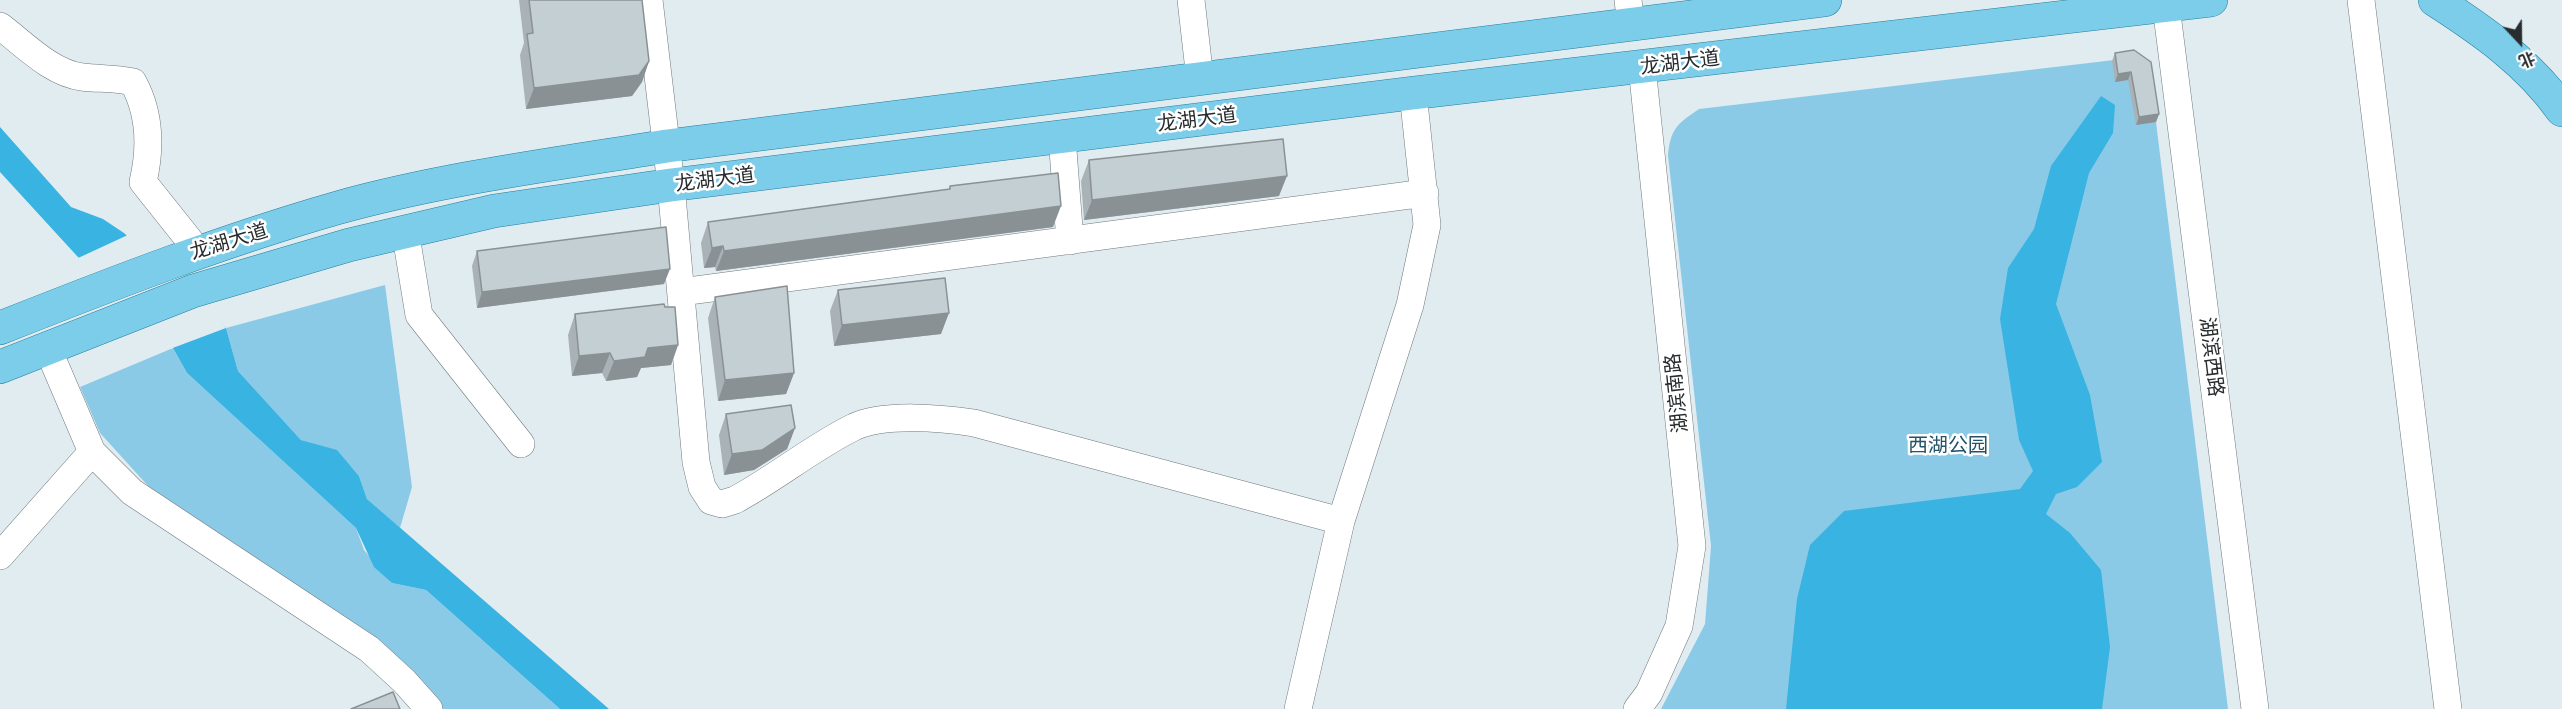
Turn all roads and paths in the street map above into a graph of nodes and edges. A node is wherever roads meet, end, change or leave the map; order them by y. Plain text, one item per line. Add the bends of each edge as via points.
1 (649, 0) edge
2 (1191, 0) edge
3 (2211, 0) edge
4 (2361, 0) edge
5 (2435, 0) edge
6 (1806, 1) edge
7 (2166, 6) junction
8 (1629, 12) edge
9 (0, 26) edge
10 (1642, 67) junction
11 (1200, 79) junction
12 (1413, 93) junction
13 (2562, 110) edge
14 (1062, 137) junction
15 (667, 146) junction
16 (671, 185) junction
17 (1425, 192) junction
18 (405, 230) junction
19 (1070, 241) junction
20 (198, 251) junction
21 (681, 292) junction
22 (0, 328) edge
23 (48, 349) junction
24 (0, 367) edge
25 (521, 444) dead end
26 (92, 452) junction
27 (1341, 522) junction
28 (0, 556) edge
29 (429, 709) edge
30 (1298, 709) edge
31 (1637, 709) edge
32 (2255, 709) edge
33 (2448, 709) edge

1 - 15 street
2 - 11 street
3 - 7 main road, 龙湖大道
4 - 33 street
5 - 13 main road via 2485,32 2543,83
6 - 8 main road, 龙湖大道
7 - 10 main road, 龙湖大道
7 - 32 street, 湖滨西路
8 - 11 main road, 龙湖大道
9 - 20 street via 47,63 80,77 112,77 133,82 144,101 149,156 143,182
10 - 12 main road, 龙湖大道
10 - 31 street, 湖滨南路 via 1692,546 1679,626 1649,693
11 - 15 main road, 龙湖大道
12 - 14 main road, 龙湖大道
12 - 17 street
14 - 16 main road, 龙湖大道
14 - 19 street
15 - 16 street
15 - 20 main road, 龙湖大道 via 489,174 339,208
16 - 18 main road, 龙湖大道 via 494,211
16 - 21 street
17 - 19 street
17 - 27 street via 1427,225 1410,305
18 - 23 main road, 龙湖大道 via 193,291
18 - 25 street via 419,315
19 - 21 street
20 - 22 main road, 龙湖大道
21 - 27 street via 696,462 702,487 711,501 722,504 735,500 856,426 895,419 938,418 974,423
23 - 24 main road
23 - 26 street
26 - 28 street
26 - 29 street via 132,492 369,649
27 - 30 street

